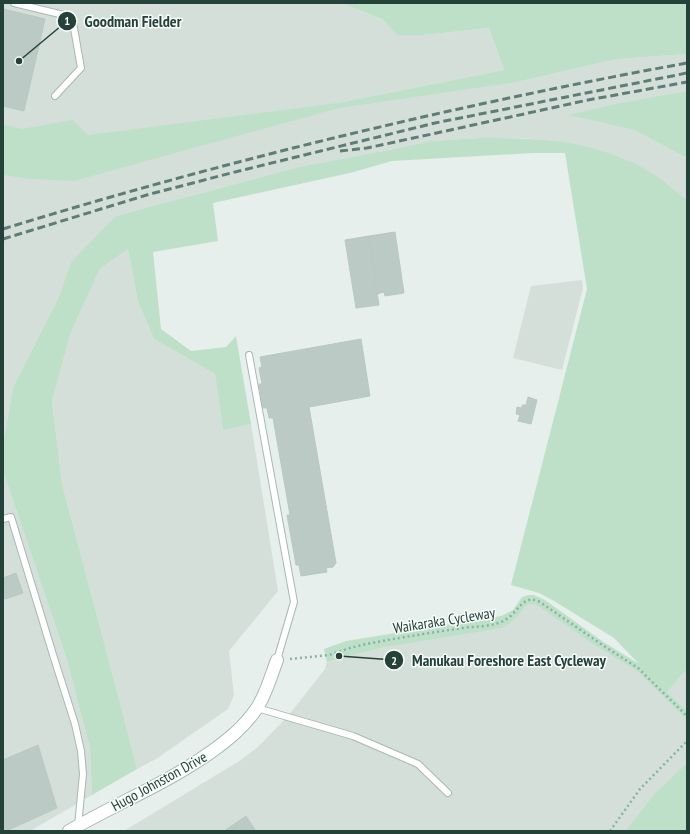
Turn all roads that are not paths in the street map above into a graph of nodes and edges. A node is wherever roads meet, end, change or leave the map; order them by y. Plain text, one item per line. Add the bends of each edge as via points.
1 (14, 3) edge
2 (55, 96) dead end
3 (249, 355) dead end
4 (3, 519) edge
5 (277, 660) joint
6 (257, 708) junction
7 (448, 793) dead end
8 (73, 828) edge

1 - 2 lane via 72,17 81,68
3 - 5 lane via 294,602
4 - 8 lane via 11,517 75,724 81,751 82,774
5 - 6 street, Hugo Johnston Drive
6 - 7 lane via 353,736 418,764
6 - 8 street, Hugo Johnston Drive via 231,737 185,770

